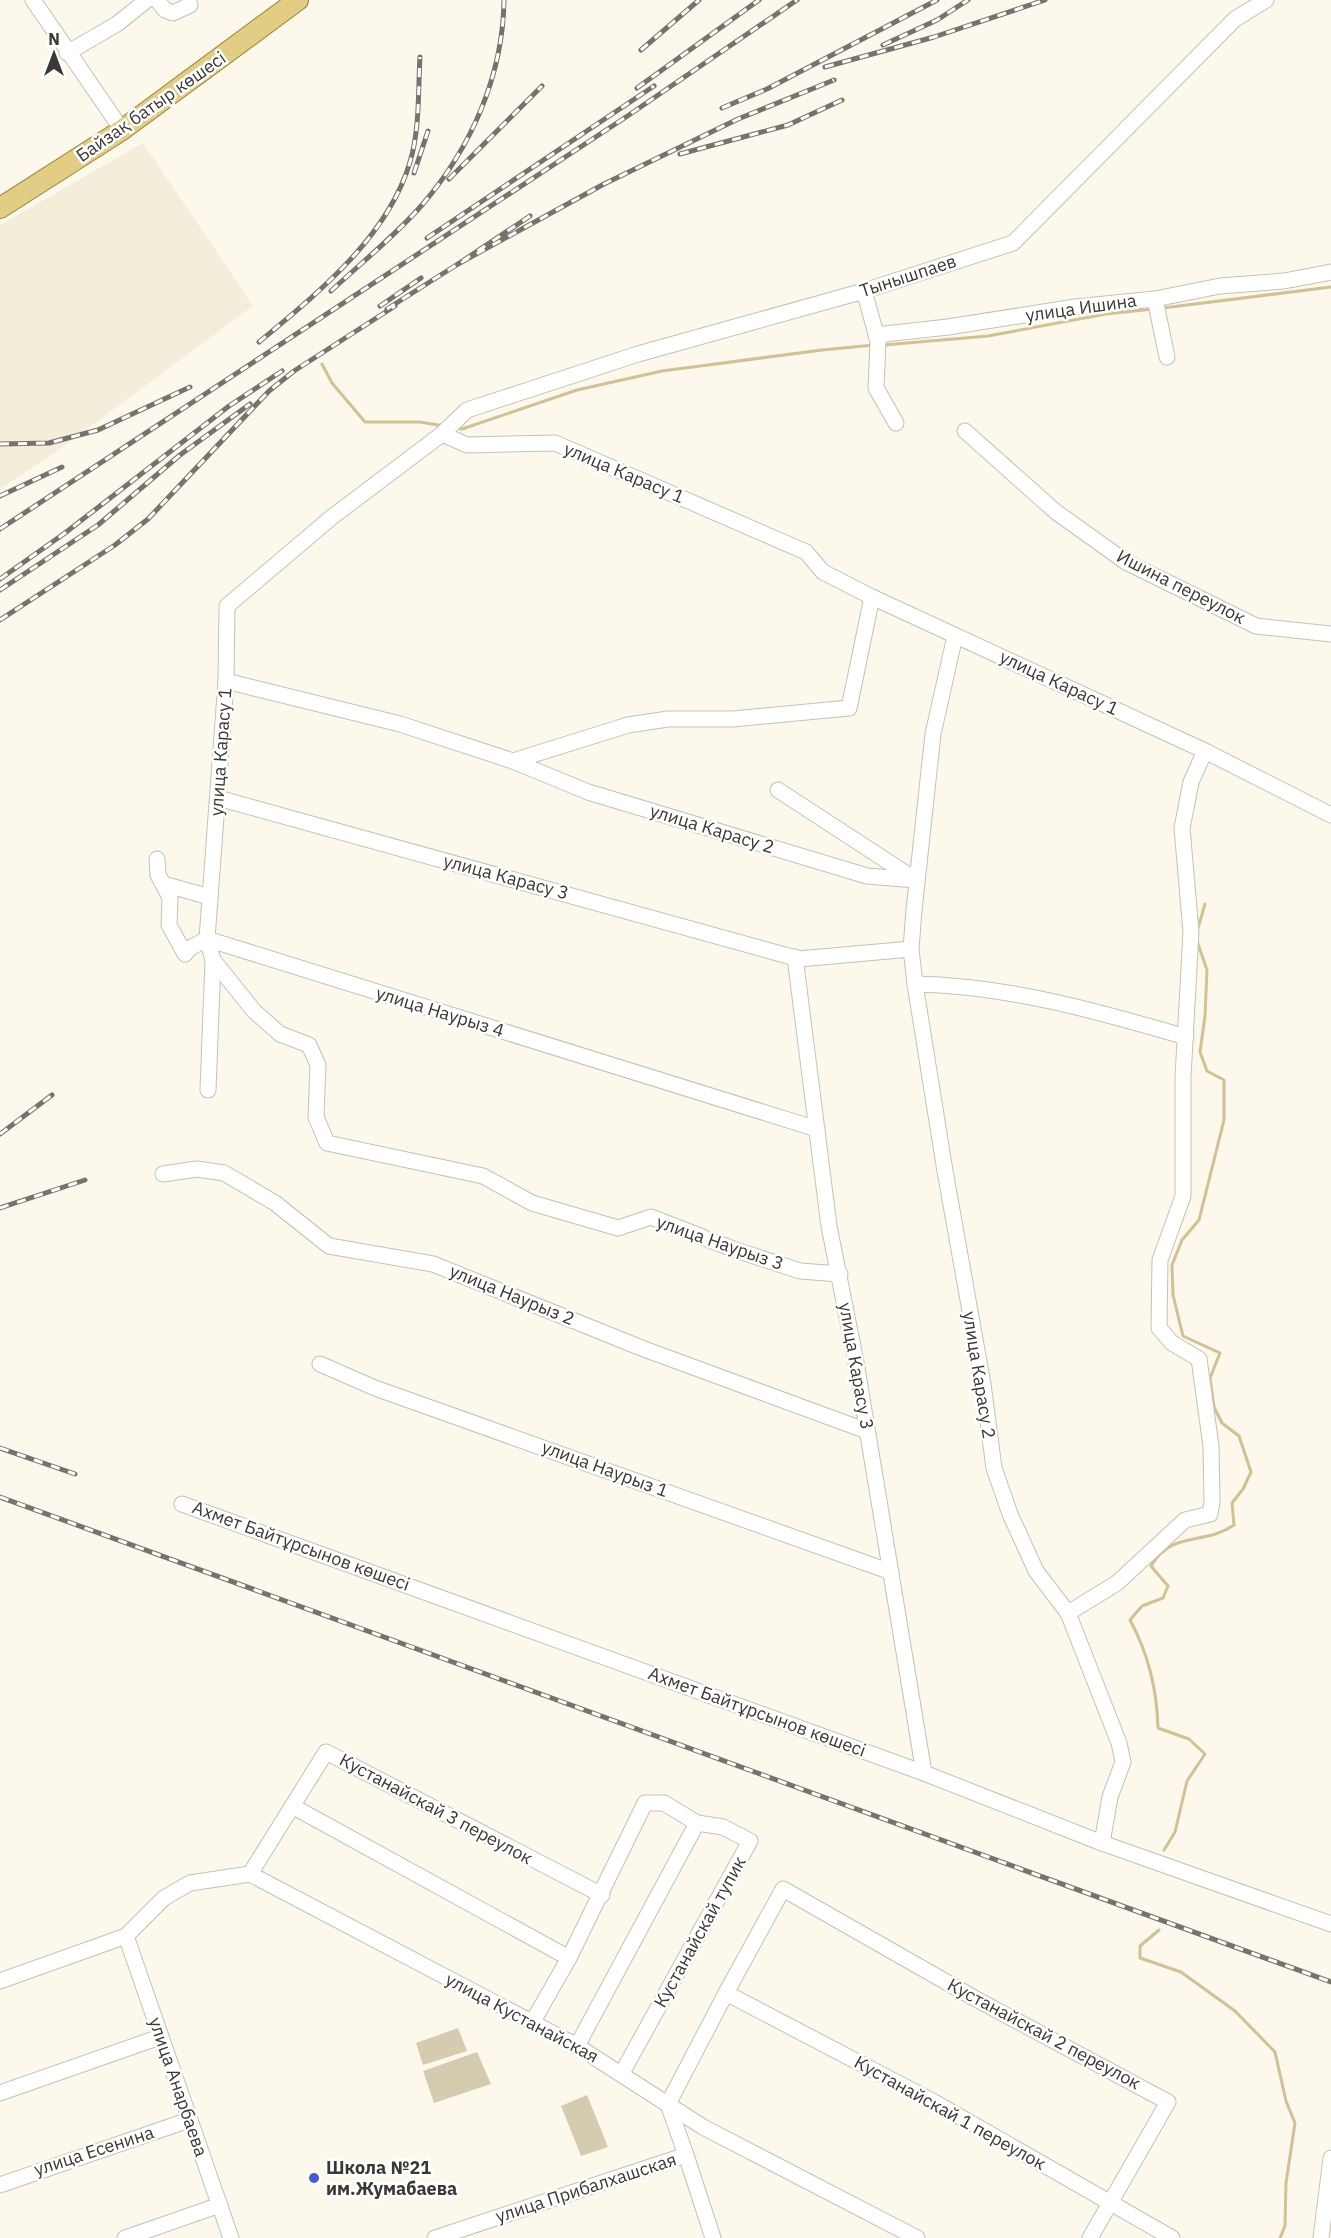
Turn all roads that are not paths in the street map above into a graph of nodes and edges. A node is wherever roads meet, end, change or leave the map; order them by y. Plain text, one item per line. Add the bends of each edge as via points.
1 (33, 0) edge
2 (147, 0) edge
3 (157, 0) edge
4 (298, 0) edge
5 (1266, 0) edge
6 (189, 5) dead end
7 (68, 53) junction
8 (122, 130) junction
9 (0, 208) edge
10 (1331, 272) edge
11 (864, 291) junction
12 (1155, 299) junction
13 (878, 344) junction
14 (1167, 357) dead end
15 (896, 423) dead end
16 (965, 431) dead end
17 (442, 434) junction
18 (872, 597) junction
19 (1331, 634) edge
20 (955, 636) junction
21 (226, 681) junction
22 (1205, 751) junction
23 (513, 761) junction
24 (778, 789) dead end
25 (218, 798) junction
26 (1331, 815) edge
27 (157, 859) dead end
28 (916, 880) junction
29 (163, 884) junction
30 (210, 897) junction
31 (207, 939) junction
32 (911, 949) junction
33 (795, 957) junction
34 (213, 960) junction
35 (915, 984) junction
36 (1186, 1037) junction
37 (208, 1090) dead end
38 (817, 1129) junction
39 (163, 1174) dead end
40 (840, 1274) junction
41 (320, 1364) dead end
42 (867, 1431) junction
43 (182, 1504) dead end
44 (891, 1572) junction
45 (1068, 1613) junction
46 (924, 1773) junction
47 (292, 1806) junction
48 (696, 1823) junction
49 (1102, 1843) junction
50 (250, 1874) junction
51 (602, 1895) junction
52 (1331, 1924) edge
53 (126, 1936) junction
54 (569, 1958) junction
55 (0, 1981) edge
56 (726, 1992) junction
57 (532, 2023) junction
58 (160, 2037) junction
59 (577, 2046) junction
60 (622, 2073) junction
61 (0, 2093) edge
62 (668, 2104) junction
63 (189, 2120) junction
64 (686, 2155) junction
65 (1331, 2158) edge
66 (0, 2185) edge
67 (1328, 2199) edge
68 (1109, 2204) junction
69 (220, 2205) junction
70 (125, 2238) edge
71 (231, 2238) edge
72 (435, 2238) edge
73 (713, 2238) edge
74 (917, 2238) edge
75 (1090, 2238) edge
76 (1172, 2238) edge
77 (1321, 2238) edge

1 - 7 street
2 - 7 street via 117,24
3 - 6 street via 172,13
4 - 8 main road, Байзақ батыр көшесі
5 - 11 street, Тынышпаев via 1235,19 1013,243
7 - 8 street
8 - 9 main road, Байзақ батыр көшесі
10 - 12 street, улица Ишина
11 - 13 street
11 - 17 street, Тынышпаев via 638,354 467,410
12 - 13 street, улица Ишина via 948,327
12 - 14 street
13 - 15 street via 876,388
16 - 19 street, Ишина переулок via 1056,512 1126,562 1256,626
17 - 18 street, улица Карасу 1 via 467,446 555,443 806,552 823,572
17 - 21 street, улица Карасу 1 via 332,517 227,606
18 - 20 street, улица Карасу 1
18 - 23 street via 849,708 733,719 668,718 628,725
20 - 22 street, улица Карасу 1
20 - 28 street, улица Карасу 2 via 933,734
21 - 23 street, улица Карасу 2 via 400,724
21 - 25 street, улица Карасу 1
22 - 26 street, улица Карасу 1
22 - 36 street via 1191,782 1182,828 1191,932
23 - 28 street, улица Карасу 2 via 588,792 867,876
24 - 28 street
25 - 30 street, улица Карасу 1
25 - 33 street, улица Карасу 3
27 - 29 street
28 - 32 street, улица Карасу 2
29 - 30 street
29 - 31 street via 170,898 169,925 184,954
30 - 31 street, улица Карасу 1
31 - 34 street
31 - 38 street, улица Наурыз 4
32 - 33 street, улица Карасу 3
32 - 35 street, улица Карасу 2
33 - 38 street, улица Карасу 3
34 - 37 street
34 - 40 street, улица Наурыз 3 via 254,1011 280,1034 309,1045 318,1065 316,1117 327,1143 483,1176 532,1203 618,1228 651,1217 800,1271
35 - 36 street via 960,985 1020,994
35 - 45 street, улица Карасу 2 via 994,1468 1036,1571
36 - 45 street via 1183,1196 1160,1260 1159,1328 1172,1343 1199,1359 1211,1446 1210,1514 1185,1520 1117,1583
38 - 40 street, улица Карасу 3 via 829,1226
39 - 42 street, улица Наурыз 2 via 197,1169 225,1173 275,1203 329,1246 434,1264 644,1349
40 - 42 street, улица Карасу 3
41 - 44 street, улица Наурыз 1 via 375,1388
42 - 44 street, улица Карасу 3
43 - 46 street, Ахмет Байтұрсынов көшесі
44 - 46 street, улица Карасу 3
45 - 49 street, улица Карасу 2 via 1123,1762 1110,1797
46 - 49 street, Ахмет Байтұрсынов көшесі
47 - 50 street, Кустанайскай 3 переулок
47 - 51 street, Кустанайскай 3 переулок via 326,1752
47 - 54 street
48 - 51 street, Кустанайскай тупик via 664,1803 645,1803
48 - 59 street
48 - 60 street, Кустанайскай тупик via 723,1827 750,1841
49 - 52 street, Ахмет Байтұрсынов көшесі
50 - 53 street via 190,1883 164,1898
50 - 57 street, улица Кустанайская
51 - 54 street, Кустанайскай тупик
53 - 55 street
53 - 58 street, улица Анарбаева
54 - 57 street, Кустанайскай тупик
56 - 62 street
56 - 68 street, Кустанайскай 1 переулок via 934,2102
56 - 68 street, Кустанайскай 2 переулок via 783,1889 1168,2102
57 - 59 street, улица Кустанайская
58 - 61 street
58 - 63 street, улица Анарбаева
59 - 60 street, улица Кустанайская
60 - 62 street, улица Кустанайская
62 - 64 street, улица Прибалхашская
62 - 74 street, улица Кустанайская via 703,2127
63 - 66 street, улица Есенина
63 - 69 street, улица Анарбаева
64 - 72 street, улица Прибалхашская
64 - 73 street
65 - 67 street
67 - 77 street
68 - 75 street, Кустанайскай 2 переулок
68 - 76 street, Кустанайскай 1 переулок
69 - 70 street
69 - 71 street, улица Анарбаева

